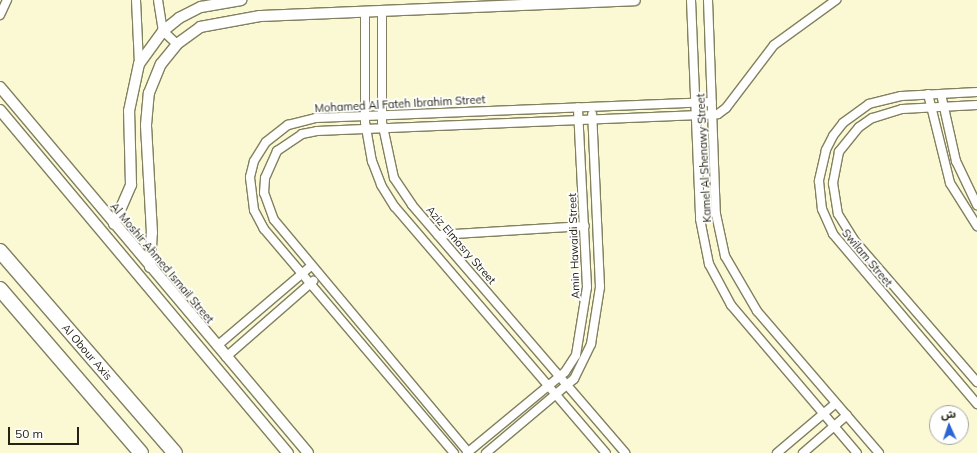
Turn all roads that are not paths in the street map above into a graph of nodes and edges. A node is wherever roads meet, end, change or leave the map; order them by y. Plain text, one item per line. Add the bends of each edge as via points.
1 (7, 0) edge
2 (136, 0) edge
3 (158, 0) edge
4 (241, 0) edge
5 (635, 0) edge
6 (690, 0) edge
7 (708, 0) edge
8 (836, 0) edge
9 (382, 10) junction
10 (365, 11) junction
11 (0, 15) edge
12 (163, 31) junction
13 (177, 44) junction
14 (139, 64) junction
15 (0, 87) edge
16 (131, 90) junction
17 (977, 92) edge
18 (149, 93) junction
19 (928, 94) junction
20 (941, 94) junction
21 (695, 102) junction
22 (712, 102) junction
23 (977, 105) edge
24 (578, 107) junction
25 (592, 107) junction
26 (931, 107) junction
27 (944, 107) junction
28 (0, 110) edge
29 (712, 114) junction
30 (695, 115) junction
31 (365, 116) junction
32 (381, 116) junction
33 (592, 119) junction
34 (579, 120) junction
35 (366, 128) junction
36 (382, 128) junction
37 (977, 205) edge
38 (976, 222) edge
39 (114, 224) junction
40 (585, 226) junction
41 (438, 235) junction
42 (0, 251) edge
43 (311, 266) junction
44 (150, 267) junction
45 (301, 274) junction
46 (320, 276) junction
47 (310, 284) junction
48 (0, 289) edge
49 (257, 312) junction
50 (266, 322) junction
51 (217, 346) junction
52 (226, 357) junction
53 (560, 376) junction
54 (977, 382) edge
55 (548, 386) junction
56 (568, 386) junction
57 (556, 395) junction
58 (836, 403) junction
59 (977, 404) edge
60 (823, 413) junction
61 (513, 414) junction
62 (847, 415) junction
63 (440, 419) junction
64 (522, 424) junction
65 (431, 426) junction
66 (834, 426) junction
67 (141, 453) edge
68 (175, 453) edge
69 (288, 453) edge
70 (308, 453) edge
71 (454, 453) edge
72 (468, 453) edge
73 (486, 453) edge
74 (606, 453) edge
75 (625, 453) edge
76 (777, 453) edge
77 (803, 453) edge
78 (857, 453) edge
79 (879, 453) edge

1 - 11 street
2 - 14 street
3 - 12 street
4 - 12 street via 201,7
5 - 9 street
6 - 21 street, Kamel Al Shenawy Street
7 - 22 street, Kamel Al Shenawy Street
8 - 29 street via 774,45 726,108
9 - 10 street
9 - 32 street, Aziz Elmasry Street
10 - 13 street via 238,18 200,27
10 - 31 street
12 - 13 street
12 - 14 street
13 - 18 street via 161,64
14 - 16 street
15 - 39 street, Al Moshir Ahmed Ismail Street
16 - 18 street via 141,95
16 - 39 street via 131,185
17 - 20 street, Swilam Street
18 - 44 street via 146,125 152,233
19 - 20 street, Swilam Street
19 - 26 street
19 - 59 street, Swilam Street via 884,98 860,109 843,123 826,150 820,195 826,222 836,239
20 - 27 street
21 - 22 street, Mohamed Al Fateh Ibrahim Street
21 - 25 street, Mohamed Al Fateh Ibrahim Street
21 - 30 street, Kamel Al Shenawy Street
22 - 29 street, Kamel Al Shenawy Street
23 - 27 street, Swilam Street
24 - 25 street, Mohamed Al Fateh Ibrahim Street
24 - 32 street, Mohamed Al Fateh Ibrahim Street
24 - 34 street, Amin Hawaidi Street
25 - 33 street
26 - 27 street, Swilam Street
26 - 38 street via 948,176
26 - 54 street, Swilam Street via 887,112 859,127 838,158 834,198 854,240
27 - 37 street via 956,161
28 - 69 street
29 - 30 street, Mohamed Al Fateh Ibrahim Street
29 - 58 street, Kamel Al Shenawy Street via 716,214 725,256 757,311
30 - 33 street, Mohamed Al Fateh Ibrahim Street
30 - 60 street, Kamel Al Shenawy Street via 700,219 709,264 730,305
31 - 32 street, Mohamed Al Fateh Ibrahim Street
31 - 35 street
31 - 45 street, Mohamed Al Fateh Ibrahim Street via 316,118 288,125 266,142 254,161 250,194 258,220
32 - 36 street, Aziz Elmasry Street
33 - 34 street, Mohamed Al Fateh Ibrahim Street
33 - 56 street via 599,300 589,351 579,373
34 - 36 street, Mohamed Al Fateh Ibrahim Street
34 - 40 street, Amin Hawaidi Street
35 - 36 street, Mohamed Al Fateh Ibrahim Street
35 - 43 street, Mohamed Al Fateh Ibrahim Street via 302,134 277,151 269,164 264,193 268,208 281,231
35 - 55 street via 376,173 391,201
36 - 41 street, Aziz Elmasry Street via 394,178
39 - 44 street, Al Moshir Ahmed Ismail Street
40 - 41 street
40 - 53 street, Amin Hawaidi Street via 584,320 576,355
41 - 53 street, Aziz Elmasry Street
42 - 68 highway, Al Obour Axis
43 - 45 street
43 - 46 street, Mohamed Al Fateh Ibrahim Street
44 - 51 street, Al Moshir Ahmed Ismail Street
45 - 47 street, Mohamed Al Fateh Ibrahim Street
45 - 49 street
46 - 47 street
46 - 63 street, Mohamed Al Fateh Ibrahim Street
47 - 50 street
47 - 65 street, Mohamed Al Fateh Ibrahim Street
48 - 67 highway
49 - 50 street
49 - 51 street
50 - 52 street
51 - 52 street, Al Moshir Ahmed Ismail Street
52 - 70 street, Al Moshir Ahmed Ismail Street
53 - 55 street, Amin Hawaidi Street
53 - 56 street, Aziz Elmasry Street
55 - 57 street
55 - 61 street, Amin Hawaidi Street
56 - 57 street
56 - 75 street, Aziz Elmasry Street
57 - 64 street
57 - 74 street
58 - 60 street
58 - 62 street, Kamel Al Shenawy Street
60 - 66 street, Kamel Al Shenawy Street
60 - 76 street
61 - 64 street
61 - 72 street, Amin Hawaidi Street
62 - 66 street
62 - 79 street, Kamel Al Shenawy Street
63 - 65 street
63 - 72 street, Mohamed Al Fateh Ibrahim Street
64 - 73 street
65 - 71 street, Mohamed Al Fateh Ibrahim Street
66 - 77 street
66 - 78 street, Kamel Al Shenawy Street

